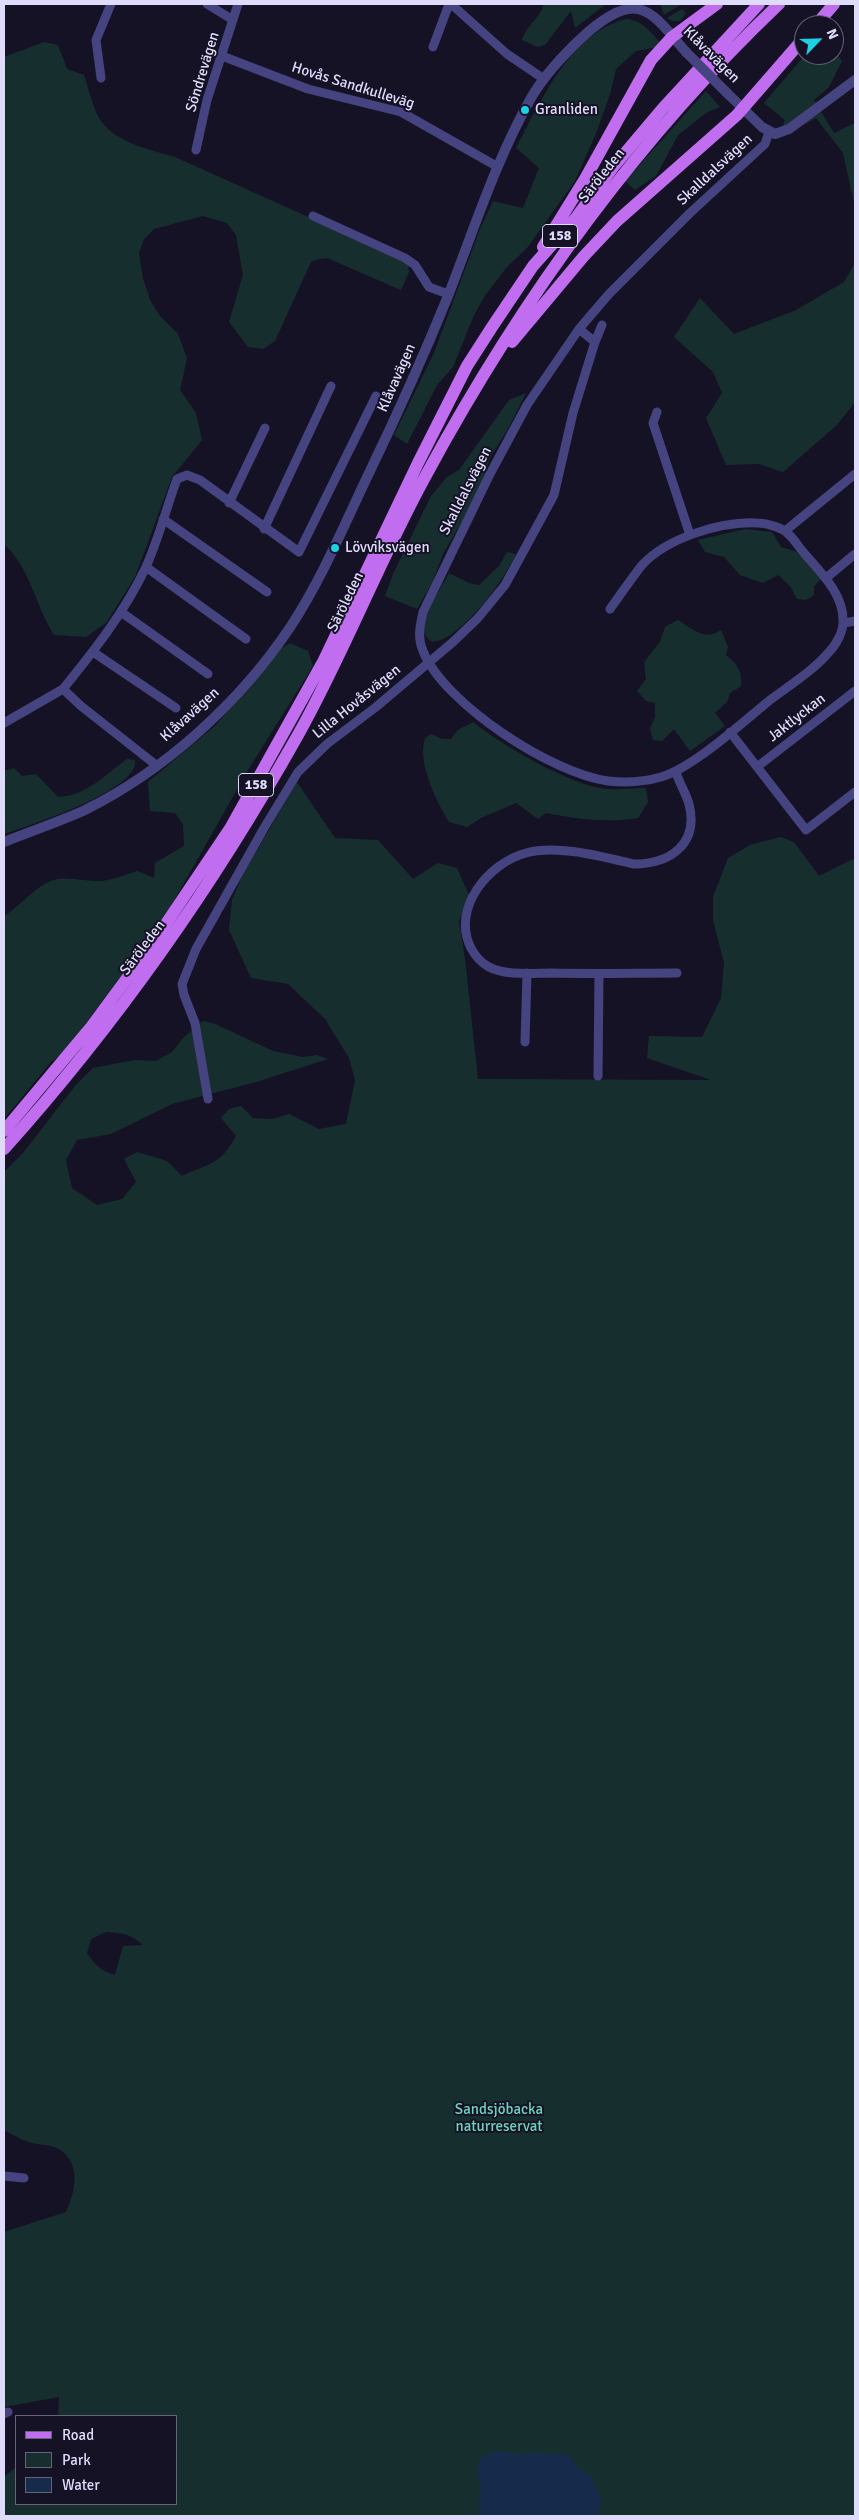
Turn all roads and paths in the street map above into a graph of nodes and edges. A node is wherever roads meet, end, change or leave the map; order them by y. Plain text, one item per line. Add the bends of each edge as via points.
1 (111, 4) edge
2 (207, 4) edge
3 (238, 4) edge
4 (450, 4) edge
5 (716, 4) edge
6 (760, 4) edge
7 (779, 4) edge
8 (834, 4) edge
9 (644, 7) edge
10 (825, 15) edge
11 (233, 20) junction
12 (672, 37) junction
13 (433, 47) dead end
14 (794, 50) edge
15 (222, 56) junction
16 (102, 78) dead end
17 (544, 79) junction
18 (855, 80) edge
19 (743, 109) junction
20 (769, 132) junction
21 (196, 150) dead end
22 (498, 167) junction
23 (313, 216) dead end
24 (533, 266) junction
25 (448, 294) junction
26 (602, 325) dead end
27 (578, 329) junction
28 (594, 342) junction
29 (497, 353) junction
30 (331, 386) dead end
31 (376, 396) dead end
32 (657, 412) dead end
33 (265, 428) dead end
34 (855, 474) edge
35 (230, 503) junction
36 (163, 519) junction
37 (264, 529) junction
38 (786, 532) junction
39 (690, 535) junction
40 (855, 554) edge
41 (146, 567) junction
42 (826, 578) junction
43 (267, 592) dead end
44 (610, 609) dead end
45 (121, 612) junction
46 (855, 621) edge
47 (844, 623) junction
48 (246, 639) dead end
49 (93, 652) junction
50 (429, 662) junction
51 (208, 674) dead end
52 (63, 689) junction
53 (855, 690) edge
54 (176, 708) dead end
55 (4, 723) edge
56 (730, 732) junction
57 (156, 765) junction
58 (756, 767) junction
59 (676, 772) junction
60 (855, 792) edge
61 (4, 842) edge
62 (527, 973) junction
63 (677, 973) dead end
64 (599, 974) junction
65 (525, 1042) dead end
66 (598, 1076) dead end
67 (208, 1100) dead end
68 (4, 1131) edge
69 (4, 1149) edge
70 (4, 2176) edge
71 (24, 2178) dead end

1 - 16 street via 96,40
2 - 11 street
3 - 11 street, Söndrevägen
4 - 13 street
4 - 17 street via 507,54
5 - 12 main road, 158
6 - 24 main road, Säröleden / 158 via 662,108 575,219
7 - 29 main road, Säröleden / 158 via 672,114 624,173 552,267
8 - 10 main road
9 - 12 street, Klåvavägen
9 - 17 street, Klåvavägen via 628,9 605,20 570,50
11 - 15 street, Söndrevägen
12 - 19 street, Klåvavägen, bridge
12 - 24 main road, 158 via 651,60
14 - 19 main road, 158
15 - 21 street, Söndrevägen via 206,100
15 - 22 street, Hovås Sandkulleväg via 308,89 401,112
17 - 22 street, Klåvavägen via 506,145
18 - 20 street, Skalldalsvägen via 782,133
19 - 20 street, Klåvavägen
19 - 29 main road, 158 via 617,221 512,342
20 - 27 street, Skalldalsvägen via 765,144 690,213
22 - 25 street, Klåvavägen
23 - 25 street via 405,258 415,264 429,287
24 - 68 main road, Säröleden / 158 via 467,366 323,662 231,827 91,1027
25 - 57 street, Klåvavägen via 424,356 338,541 290,626 226,703
26 - 28 street, Lilla Hovåsvägen
27 - 28 street
27 - 50 street, Skalldalsvägen via 527,405 423,612 418,631 422,650
28 - 50 street, Lilla Hovåsvägen via 554,495 546,512 495,599
29 - 69 main road, Säröleden / 158 via 423,481 324,686 234,844 187,916 98,1037
30 - 37 street
31 - 37 street via 299,552
32 - 39 street via 653,423
33 - 35 street
34 - 38 street
35 - 36 street via 187,474 177,479
35 - 37 street
36 - 41 street
36 - 43 street
38 - 39 street via 757,522
38 - 42 street
39 - 44 street via 663,548 643,565
40 - 42 street
41 - 45 street
41 - 48 street
42 - 47 street via 840,603
45 - 49 street
45 - 51 street
46 - 47 street
47 - 56 street, Skalldalsvägen via 838,640 820,661
49 - 52 street
49 - 54 street
50 - 59 street, Skalldalsvägen via 441,679 495,728 531,751 574,771 608,781 633,782
50 - 67 street, Lilla Hovåsvägen via 327,744 298,772 196,949 182,984 194,1023
52 - 55 street
52 - 57 street
53 - 58 street, Jaktlyckan
56 - 58 street
56 - 59 street, Skalldalsvägen
57 - 61 street, Klåvavägen via 84,810
58 - 60 street via 806,830
59 - 62 street via 689,804 691,831 683,846 671,856 648,864 634,864 584,854 538,851 525,853 504,864 479,885 464,920 467,941 480,961 489,967
62 - 64 street
62 - 65 street
63 - 64 street
64 - 66 street
70 - 71 street

